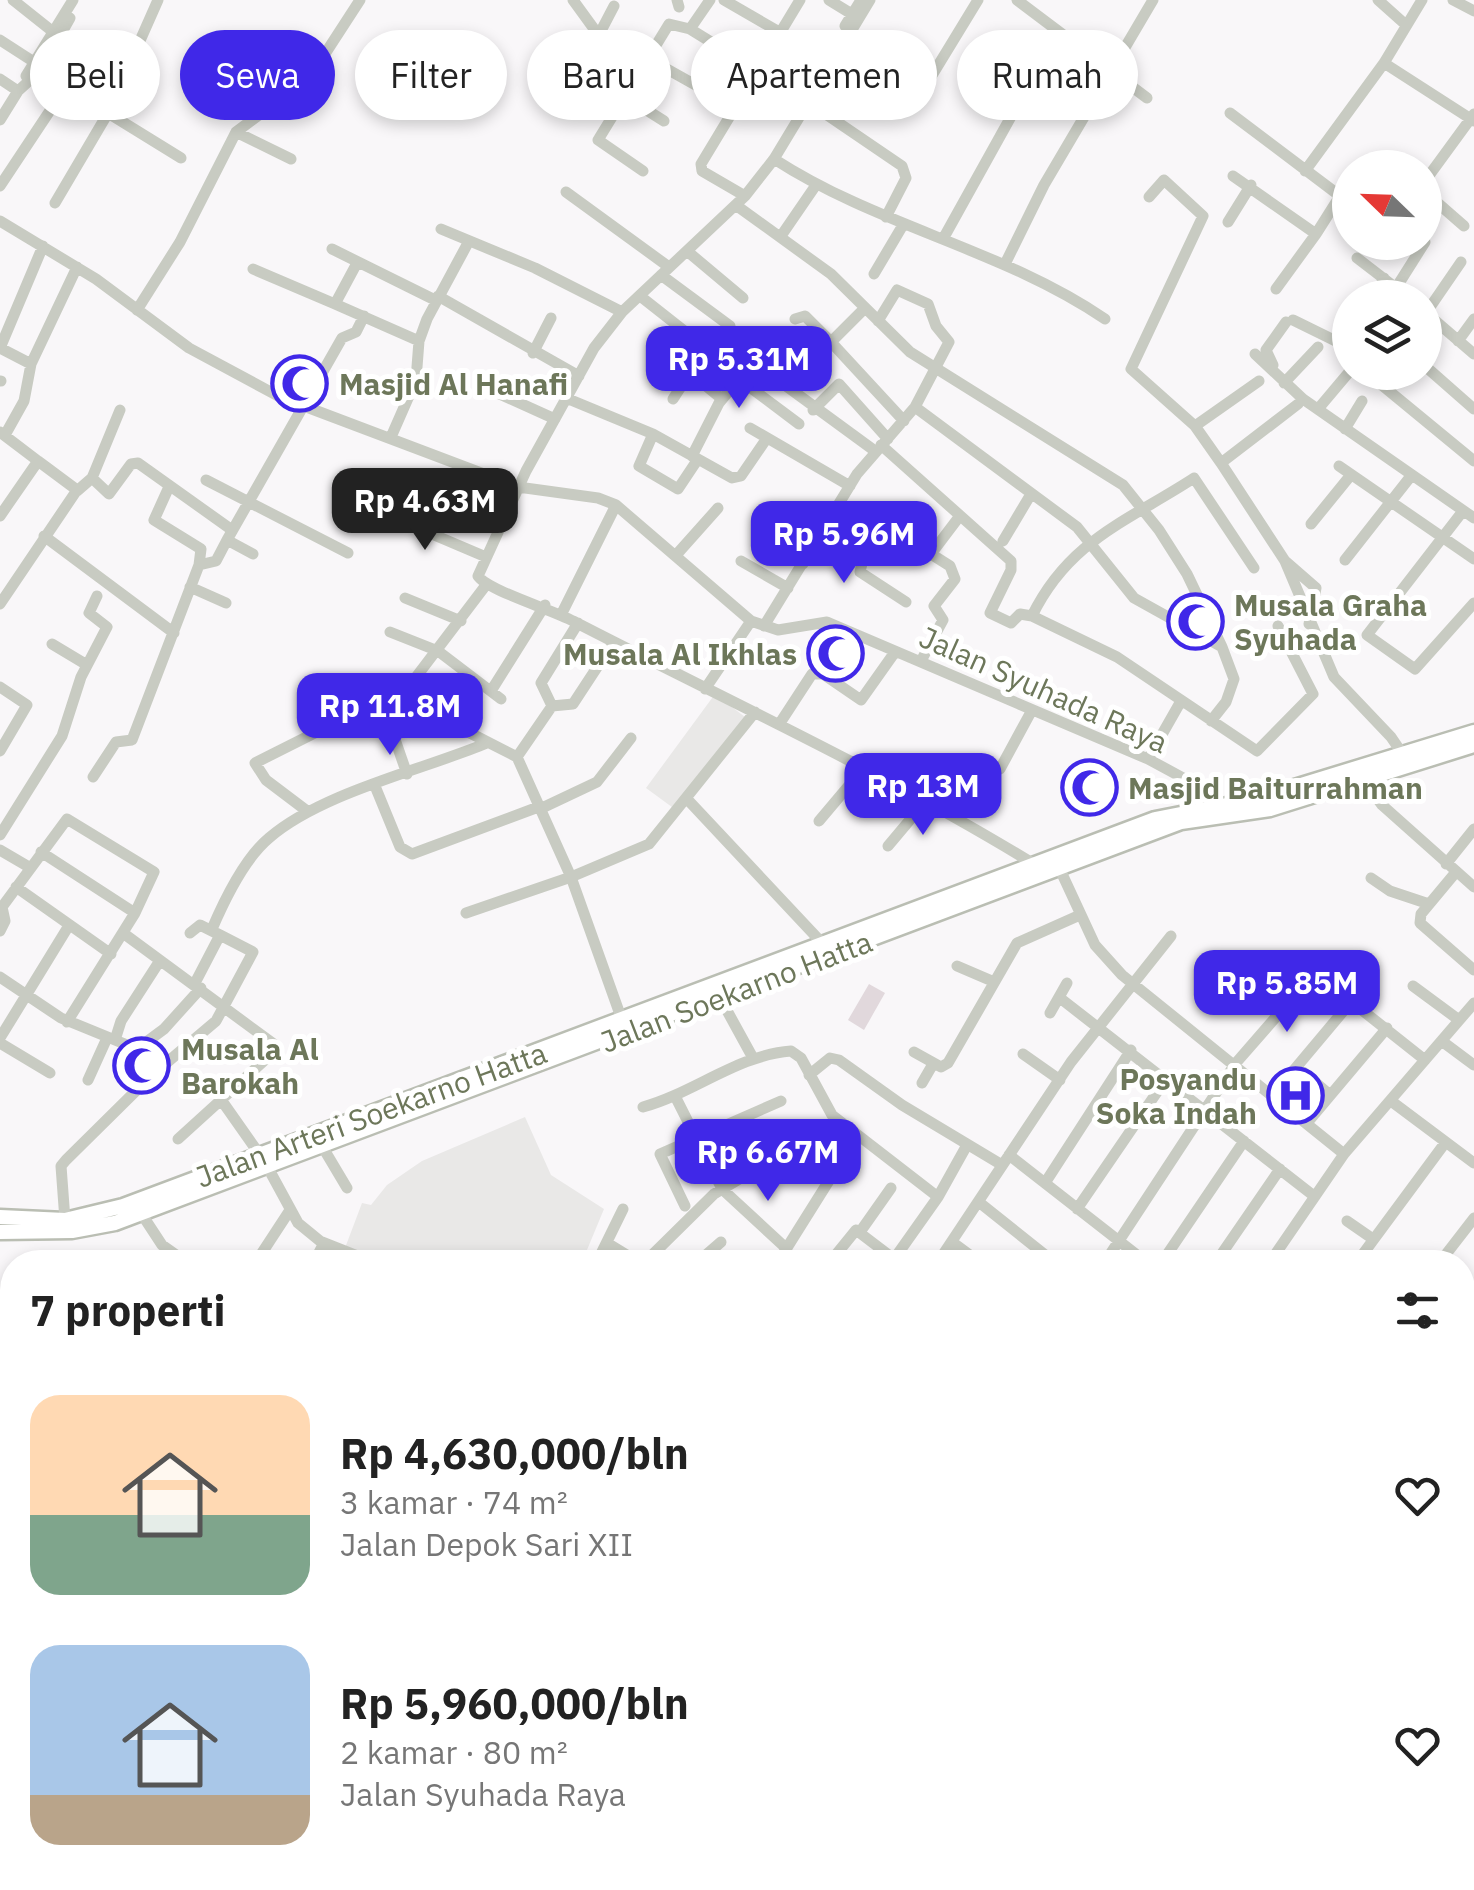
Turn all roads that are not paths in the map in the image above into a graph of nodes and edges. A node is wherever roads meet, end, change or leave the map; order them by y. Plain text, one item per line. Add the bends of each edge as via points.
1 (13, 0) edge
2 (73, 0) edge
3 (158, 0) edge
4 (360, 0) edge
5 (573, 0) edge
6 (710, 0) edge
7 (724, 0) edge
8 (800, 0) edge
9 (829, 0) edge
10 (861, 0) edge
11 (870, 0) edge
12 (978, 0) edge
13 (1018, 0) edge
14 (1152, 0) edge
15 (1378, 0) edge
16 (1422, 0) edge
17 (1453, 0) edge
18 (614, 6) dead end
19 (1474, 12) edge
20 (855, 16) junction
21 (70, 18) dead end
22 (1406, 24) junction
23 (51, 30) edge
24 (53, 30) edge
25 (62, 30) edge
26 (145, 30) edge
27 (594, 30) edge
28 (599, 30) edge
29 (665, 30) edge
30 (690, 30) joint
31 (776, 30) edge
32 (783, 30) edge
33 (846, 30) edge
34 (848, 30) edge
35 (1056, 30) edge
36 (1135, 30) edge
37 (0, 40) edge
38 (30, 62) edge
39 (1384, 64) junction
40 (937, 68) edge
41 (30, 73) edge
42 (26, 76) dead end
43 (30, 76) edge
44 (0, 79) edge
45 (18, 91) junction
46 (1138, 91) edge
47 (1147, 98) dead end
48 (1230, 113) dead end
49 (1473, 118) edge
50 (0, 120) edge
51 (48, 120) edge
52 (104, 120) edge
53 (119, 120) edge
54 (611, 120) edge
55 (726, 120) edge
56 (797, 120) edge
57 (834, 120) edge
58 (1010, 120) edge
59 (1082, 120) edge
60 (236, 132) junction
61 (181, 158) dead end
62 (292, 159) dead end
63 (774, 159) junction
64 (1442, 159) edge
65 (1304, 170) junction
66 (643, 171) dead end
67 (1234, 176) dead end
68 (816, 185) junction
69 (0, 186) edge
70 (1251, 186) junction
71 (566, 192) dead end
72 (1149, 197) dead end
73 (741, 201) junction
74 (54, 203) dead end
75 (1442, 207) edge
76 (886, 218) junction
77 (1228, 222) dead end
78 (4, 223) edge
79 (903, 225) junction
80 (1464, 226) dead end
81 (441, 229) dead end
82 (1316, 234) junction
83 (781, 236) junction
84 (0, 238) edge
85 (944, 238) junction
86 (469, 240) junction
87 (43, 246) junction
88 (332, 249) dead end
89 (687, 252) junction
90 (1360, 260) edge
91 (1006, 262) junction
92 (1461, 262) dead end
93 (358, 263) junction
94 (77, 266) junction
95 (253, 268) dead end
96 (666, 271) junction
97 (874, 274) dead end
98 (1384, 278) joint
99 (1386, 280) edge
100 (1276, 288) dead end
101 (1442, 289) edge
102 (640, 296) junction
103 (437, 298) junction
104 (742, 298) dead end
105 (336, 304) junction
106 (865, 308) junction
107 (138, 310) junction
108 (622, 312) junction
109 (364, 316) junction
110 (551, 318) dead end
111 (1474, 318) edge
112 (795, 320) dead end
113 (1105, 320) dead end
114 (878, 321) junction
115 (730, 326) dead end
116 (1442, 326) edge
117 (1332, 340) edge
118 (419, 341) junction
119 (1458, 341) junction
120 (831, 342) junction
121 (1318, 348) dead end
122 (533, 353) junction
123 (1255, 354) dead end
124 (1474, 354) edge
125 (756, 360) dead end
126 (30, 364) junction
127 (935, 367) junction
128 (689, 372) junction
129 (579, 376) junction
130 (739, 378) junction
131 (778, 380) dead end
132 (1286, 380) junction
133 (1259, 381) dead end
134 (1442, 381) edge
135 (484, 387) dead end
136 (1334, 390) edge
137 (1388, 390) edge
138 (566, 398) junction
139 (673, 398) dead end
140 (722, 399) junction
141 (1362, 401) dead end
142 (1298, 404) dead end
143 (303, 406) junction
144 (916, 406) junction
145 (1474, 408) edge
146 (1318, 409) junction
147 (120, 410) dead end
148 (813, 410) junction
149 (556, 419) junction
150 (904, 421) junction
151 (800, 424) dead end
152 (1195, 426) junction
153 (750, 428) dead end
154 (1345, 429) junction
155 (2, 434) edge
156 (653, 434) junction
157 (390, 437) junction
158 (767, 438) junction
159 (881, 445) junction
160 (695, 458) junction
161 (38, 461) junction
162 (1474, 461) edge
163 (1221, 463) junction
164 (1339, 466) dead end
165 (1350, 476) junction
166 (1411, 476) junction
167 (92, 478) junction
168 (206, 480) dead end
169 (850, 486) junction
170 (518, 487) junction
171 (168, 489) junction
172 (77, 491) junction
173 (1031, 494) junction
174 (1390, 503) junction
175 (247, 504) junction
176 (616, 505) junction
177 (718, 508) dead end
178 (1144, 510) junction
179 (380, 512) dead end
180 (1469, 514) edge
181 (0, 516) edge
182 (780, 516) dead end
183 (959, 516) junction
184 (830, 523) junction
185 (1311, 524) dead end
186 (229, 535) junction
187 (899, 535) dead end
188 (44, 536) junction
189 (1444, 538) junction
190 (1089, 540) junction
191 (1003, 541) dead end
192 (252, 554) dead end
193 (348, 554) dead end
194 (677, 554) junction
195 (931, 554) junction
196 (486, 557) junction
197 (1474, 558) edge
198 (200, 559) junction
199 (1346, 560) dead end
200 (741, 561) dead end
201 (1284, 561) junction
202 (803, 564) junction
203 (1254, 568) dead end
204 (486, 585) junction
205 (190, 587) junction
206 (788, 588) junction
207 (97, 596) dead end
208 (405, 598) dead end
209 (906, 602) dead end
210 (1, 603) edge
211 (226, 603) dead end
212 (1474, 603) edge
213 (545, 605) junction
214 (561, 615) junction
215 (1032, 616) junction
216 (460, 621) junction
217 (578, 623) junction
218 (757, 624) junction
219 (1309, 624) junction
220 (1278, 626) dead end
221 (390, 632) dead end
222 (174, 633) junction
223 (52, 644) dead end
224 (612, 644) junction
225 (1222, 647) junction
226 (438, 651) junction
227 (896, 652) junction
228 (921, 662) junction
229 (87, 666) junction
230 (410, 686) junction
231 (0, 687) edge
232 (705, 690) junction
233 (1181, 700) junction
234 (382, 702) junction
235 (552, 706) junction
236 (1032, 710) junction
237 (754, 712) junction
238 (1211, 721) junction
239 (780, 723) junction
240 (1474, 732) edge
241 (632, 738) dead end
242 (488, 743) junction
243 (1474, 744) edge
244 (0, 751) edge
245 (517, 757) junction
246 (1405, 758) junction
247 (1148, 759) junction
248 (1000, 769) dead end
249 (862, 770) junction
250 (1360, 773) junction
251 (407, 774) junction
252 (92, 777) dead end
253 (882, 780) junction
254 (375, 786) junction
255 (688, 799) junction
256 (926, 802) junction
257 (866, 803) dead end
258 (541, 807) junction
259 (1216, 808) junction
260 (308, 811) junction
261 (819, 821) dead end
262 (1474, 829) edge
263 (0, 835) edge
264 (888, 846) dead end
265 (0, 850) edge
266 (41, 852) junction
267 (1048, 865) junction
268 (29, 867) junction
269 (1451, 868) junction
270 (571, 877) junction
271 (1371, 878) dead end
272 (16, 886) junction
273 (1474, 888) edge
274 (1428, 904) junction
275 (135, 913) junction
276 (466, 914) dead end
277 (1080, 916) junction
278 (68, 927) junction
279 (0, 931) edge
280 (216, 932) junction
281 (123, 933) junction
282 (190, 933) dead end
283 (1171, 936) dead end
284 (823, 944) junction
285 (111, 954) junction
286 (159, 962) junction
287 (956, 966) dead end
288 (1474, 970) edge
289 (0, 977) edge
290 (992, 981) junction
291 (1067, 983) dead end
292 (1131, 984) junction
293 (198, 985) junction
294 (1413, 986) dead end
295 (717, 991) junction
296 (27, 996) junction
297 (1060, 998) junction
298 (1351, 1002) junction
299 (1474, 1002) edge
300 (225, 1011) junction
301 (1050, 1013) dead end
302 (622, 1020) junction
303 (1459, 1020) junction
304 (68, 1022) junction
305 (1099, 1026) junction
306 (1387, 1028) junction
307 (111, 1039) junction
308 (0, 1040) edge
309 (1443, 1042) junction
310 (1131, 1050) junction
311 (914, 1052) dead end
312 (1024, 1054) dead end
313 (754, 1058) junction
314 (1425, 1060) junction
315 (933, 1064) junction
316 (1235, 1064) junction
317 (1474, 1064) edge
318 (1297, 1066) junction
319 (50, 1074) dead end
320 (809, 1075) junction
321 (1166, 1079) junction
322 (88, 1080) dead end
323 (1060, 1080) junction
324 (922, 1084) dead end
325 (1273, 1095) junction
326 (1330, 1095) junction
327 (676, 1098) junction
328 (222, 1101) junction
329 (781, 1101) dead end
330 (1391, 1101) junction
331 (643, 1107) dead end
332 (1203, 1109) junction
333 (399, 1111) junction
334 (1307, 1123) junction
335 (857, 1136) junction
336 (178, 1139) dead end
337 (804, 1141) dead end
338 (1244, 1141) junction
339 (694, 1143) junction
340 (1445, 1143) junction
341 (967, 1145) junction
342 (322, 1146) junction
343 (1344, 1154) junction
344 (263, 1160) junction
345 (1006, 1160) junction
346 (1474, 1163) edge
347 (1280, 1169) junction
348 (1046, 1183) junction
349 (347, 1188) dead end
350 (891, 1188) dead end
351 (722, 1189) junction
352 (1314, 1196) junction
353 (938, 1197) junction
354 (980, 1203) junction
355 (685, 1206) dead end
356 (623, 1208) dead end
357 (1077, 1209) junction
358 (290, 1210) junction
359 (142, 1214) junction
360 (0, 1217) edge
361 (1474, 1218) edge
362 (66, 1220) junction
363 (1347, 1221) dead end
364 (0, 1232) edge
365 (860, 1232) junction
366 (1463, 1233) junction
367 (1373, 1239) junction
368 (607, 1242) junction
369 (721, 1242) dead end
370 (952, 1242) junction
371 (1119, 1242) junction
372 (1474, 1242) edge
373 (324, 1243) junction
374 (787, 1249) joint
375 (169, 1250) edge
376 (264, 1250) edge
377 (320, 1250) edge
378 (343, 1250) edge
379 (603, 1250) edge
380 (621, 1250) edge
381 (654, 1250) edge
382 (712, 1250) edge
383 (839, 1250) edge
384 (881, 1250) edge
385 (903, 1250) edge
386 (946, 1250) edge
387 (963, 1250) edge
388 (1039, 1250) edge
389 (1113, 1250) edge
390 (1130, 1250) edge
391 (1170, 1250) edge
392 (1224, 1250) edge
393 (1278, 1250) edge
394 (1365, 1250) edge
395 (1450, 1250) edge

1 - 23 street
2 - 24 street
3 - 26 street
4 - 60 street via 310,77
5 - 27 street
6 - 30 street
7 - 31 street
8 - 32 street
9 - 20 street
10 - 20 street
11 - 20 street
12 - 40 street
13 - 35 street
14 - 36 street
15 - 22 street
16 - 22 street
17 - 19 street
18 - 28 street
20 - 33 street
20 - 34 street
21 - 25 street
22 - 39 street
29 - 30 street via 670,22
37 - 38 street
39 - 49 street
39 - 65 street
41 - 42 street
43 - 45 street
44 - 45 street
45 - 50 street
46 - 47 street
48 - 65 street
49 - 64 street
51 - 69 street
52 - 74 street
53 - 61 street
54 - 66 street via 598,142
55 - 73 street via 700,168
56 - 63 street
57 - 76 street via 902,166 906,178
58 - 85 street
59 - 91 street
60 - 62 street
60 - 107 street
63 - 68 street
63 - 73 street
65 - 82 street via 1340,192
67 - 70 street
68 - 76 street
68 - 83 street
70 - 77 street
70 - 82 street
71 - 96 street
72 - 152 street via 1164,180 1203,214 1132,360 1136,374
73 - 83 street
73 - 89 street
75 - 80 street
76 - 79 street
78 - 84 street
78 - 87 street
79 - 85 street
79 - 97 street
81 - 86 street
82 - 100 street
83 - 106 street
85 - 91 street
86 - 103 street
86 - 108 street
87 - 94 street
87 - 126 street via 0,348
88 - 93 street
89 - 96 street
89 - 104 street
90 - 98 street
91 - 113 street
92 - 101 street
93 - 103 street
93 - 105 street
94 - 107 street
94 - 126 street
95 - 105 street
96 - 102 street
96 - 115 street
98 - 99 street
102 - 108 street
102 - 128 street via 706,348
103 - 118 street
103 - 122 street
105 - 109 street
106 - 114 street
106 - 120 street
107 - 143 street via 233,375
108 - 129 street
109 - 118 street
109 - 143 street via 342,338
110 - 122 street
111 - 119 street
112 - 120 street via 805,316
114 - 127 street
114 - 127 street via 897,290 928,304 950,337
116 - 119 street
117 - 132 street via 1289,321 1265,354
118 - 157 street via 416,380
119 - 124 street
120 - 150 street
121 - 132 street
122 - 129 street
123 - 132 street
125 - 130 street
126 - 155 street via 24,401
127 - 144 street
127 - 178 street via 1108,474
128 - 139 street
128 - 140 street
129 - 138 street
130 - 140 street
130 - 151 street
131 - 148 street
132 - 146 street
133 - 152 street
134 - 145 street
135 - 149 street
136 - 146 street
137 - 162 street
138 - 149 street
138 - 156 street
140 - 160 street
141 - 154 street
142 - 163 street
143 - 157 street
143 - 175 street
144 - 150 street
144 - 173 street
146 - 154 street
147 - 167 street
148 - 159 street
148 - 159 street via 838,384
149 - 170 street
150 - 159 street
152 - 163 street
153 - 158 street
154 - 166 street
155 - 161 street
156 - 160 street
156 - 160 street via 638,463 666,482 682,488
157 - 170 street
158 - 160 street via 738,478
158 - 169 street
159 - 169 street
159 - 183 street
161 - 172 street
161 - 181 street
163 - 201 street
164 - 165 street
165 - 174 street
165 - 185 street
166 - 174 street
166 - 180 street
167 - 171 street via 109,494 138,463
167 - 172 street
168 - 175 street
169 - 184 street
170 - 176 street
170 - 196 street
171 - 186 street
171 - 198 street via 154,520
172 - 188 street
173 - 190 street
173 - 191 street
174 - 189 street
174 - 199 street
175 - 186 street
175 - 193 street
176 - 194 street
176 - 214 street
177 - 194 street
178 - 190 street
178 - 203 street via 1196,478
178 - 225 street via 1202,600
179 - 196 street
180 - 189 street
182 - 202 street via 763,536
183 - 195 street
183 - 215 street via 1012,564 988,611 1011,623 1020,614
184 - 202 street
184 - 209 street via 867,542 860,572
186 - 192 street
186 - 198 street via 216,561
187 - 195 street
188 - 210 street
188 - 222 street
189 - 197 street
189 - 212 street via 1367,634 1415,670
190 - 215 street via 1064,564
190 - 225 street via 1134,598
194 - 218 street
195 - 228 street via 950,566 955,579 934,604 943,620
196 - 204 street via 478,576
198 - 205 street
200 - 206 street
201 - 219 street
201 - 219 street via 1316,588
202 - 206 street
204 - 213 street
204 - 216 street
205 - 211 street
205 - 222 street
206 - 218 street
207 - 229 street via 89,613 107,627
208 - 216 street
213 - 214 street
213 - 226 street via 496,695
214 - 217 street
215 - 233 street via 1117,657
216 - 226 street
217 - 224 street
217 - 235 street via 541,683
218 - 227 street, Jalan Syuhada Raya via 778,630 826,622
218 - 232 street
219 - 246 street via 1334,677
220 - 238 street via 1313,694 1310,700 1257,751
221 - 226 street
222 - 252 street via 132,740 114,744
223 - 229 street
224 - 232 street
224 - 235 street via 572,704
225 - 238 street via 1234,679
226 - 230 street
227 - 228 street, Jalan Syuhada Raya
227 - 239 street via 861,700 812,674
228 - 236 street, Jalan Syuhada Raya
229 - 263 street via 62,736
230 - 234 street
230 - 242 street
231 - 244 street via 27,706
232 - 237 street
233 - 238 street
233 - 247 street
234 - 251 street
234 - 260 street via 255,763 266,780
235 - 245 street
236 - 247 street, Jalan Syuhada Raya
236 - 248 street
237 - 239 street
237 - 255 street
239 - 249 street
240 - 246 main road, Jalan Arteri Soekarno Hatta
241 - 258 street via 597,782
242 - 245 street
242 - 251 street
243 - 246 main road
245 - 258 street
246 - 250 main road, Jalan Arteri Soekarno Hatta
247 - 259 street, Jalan Syuhada Raya via 1185,779
249 - 253 street
249 - 261 street
250 - 259 main road, Jalan Arteri Soekarno Hatta
250 - 267 main road, Jalan Soekarno Hatta via 1270,809 1181,822
250 - 269 street via 1382,805
251 - 254 street
253 - 256 street
253 - 257 street
254 - 258 street via 403,851 412,854
254 - 260 street
255 - 270 street via 649,844
255 - 284 street
256 - 264 street
256 - 267 street
258 - 270 street
259 - 267 main road, Jalan Arteri Soekarno Hatta via 1155,819
260 - 280 street via 266,840 223,904
262 - 269 street
265 - 268 street
266 - 268 street
266 - 275 street
266 - 275 street via 67,820 154,872
267 - 277 street
267 - 284 main road, Jalan Arteri Soekarno Hatta
267 - 295 main road, Jalan Soekarno Hatta
268 - 272 street
269 - 273 street
269 - 274 street
270 - 276 street
270 - 302 street
271 - 274 street
272 - 278 street
272 - 279 street via 2,907
274 - 288 street via 1420,923
275 - 281 street
277 - 290 street via 1017,943
277 - 292 street
278 - 285 street
278 - 296 street
280 - 282 street via 200,925
280 - 293 street
280 - 300 street via 253,952
281 - 285 street
281 - 286 street
283 - 292 street
284 - 295 main road, Jalan Arteri Soekarno Hatta
285 - 304 street
286 - 293 street
286 - 307 street
287 - 290 street
289 - 296 street
290 - 315 street via 948,1063
291 - 297 street
292 - 305 street
292 - 316 street
293 - 300 street
293 - 307 street via 142,1048
294 - 303 street
295 - 302 main road, Jalan Arteri Soekarno Hatta
295 - 313 street
295 - 333 main road, Jalan Soekarno Hatta
296 - 304 street
296 - 308 street
297 - 301 street
297 - 305 street
298 - 306 street
298 - 316 street via 1320,977 1309,978
298 - 318 street
299 - 303 street
300 - 328 street via 275,1045
300 - 362 street via 61,1166
302 - 333 main road, Jalan Arteri Soekarno Hatta
303 - 309 street
304 - 307 street
305 - 310 street
305 - 323 street
306 - 314 street
306 - 326 street
307 - 322 street
308 - 319 street
309 - 314 street
309 - 317 street
310 - 321 street
310 - 348 street
311 - 315 street
312 - 323 street
313 - 320 street via 790,1051
313 - 327 street
314 - 330 street
315 - 324 street
316 - 325 street
316 - 332 street
318 - 325 street
318 - 326 street
320 - 335 street via 832,1114
320 - 341 street via 830,1058 839,1060
321 - 332 street
321 - 357 street
323 - 345 street
325 - 334 street
326 - 334 street
327 - 331 street
327 - 339 street
328 - 336 street
328 - 344 street
329 - 339 street
330 - 340 street
330 - 343 street
332 - 338 street
332 - 371 street
333 - 342 main road, Jalan Soekarno Hatta
333 - 344 main road, Jalan Arteri Soekarno Hatta
334 - 343 street
335 - 353 street
335 - 374 street
337 - 351 street
338 - 347 street
338 - 391 street
339 - 351 street
339 - 355 street via 659,1158
340 - 346 street
340 - 367 street
341 - 345 street
341 - 353 street
342 - 344 main road, Jalan Soekarno Hatta
342 - 349 street
343 - 352 street
344 - 358 street
344 - 359 main road, Jalan Soekarno Hatta
344 - 362 main road, Jalan Arteri Soekarno Hatta
345 - 348 street
345 - 354 street
347 - 352 street
347 - 392 street
348 - 357 street
350 - 365 street
351 - 374 street
351 - 381 street
352 - 393 street
353 - 385 street
354 - 370 street
354 - 388 street
356 - 368 street
357 - 371 street
358 - 373 street
358 - 376 street
359 - 364 main road, Jalan Soekarno Hatta via 94,1229
359 - 375 street
360 - 362 main road, Jalan Arteri Soekarno Hatta
361 - 366 street
363 - 367 street
365 - 383 street via 852,1231
365 - 384 street
366 - 372 street
366 - 395 street
367 - 394 street
368 - 379 street
368 - 380 street
369 - 382 street
370 - 386 street
370 - 387 street
371 - 389 street
371 - 390 street
373 - 377 street
373 - 378 street

